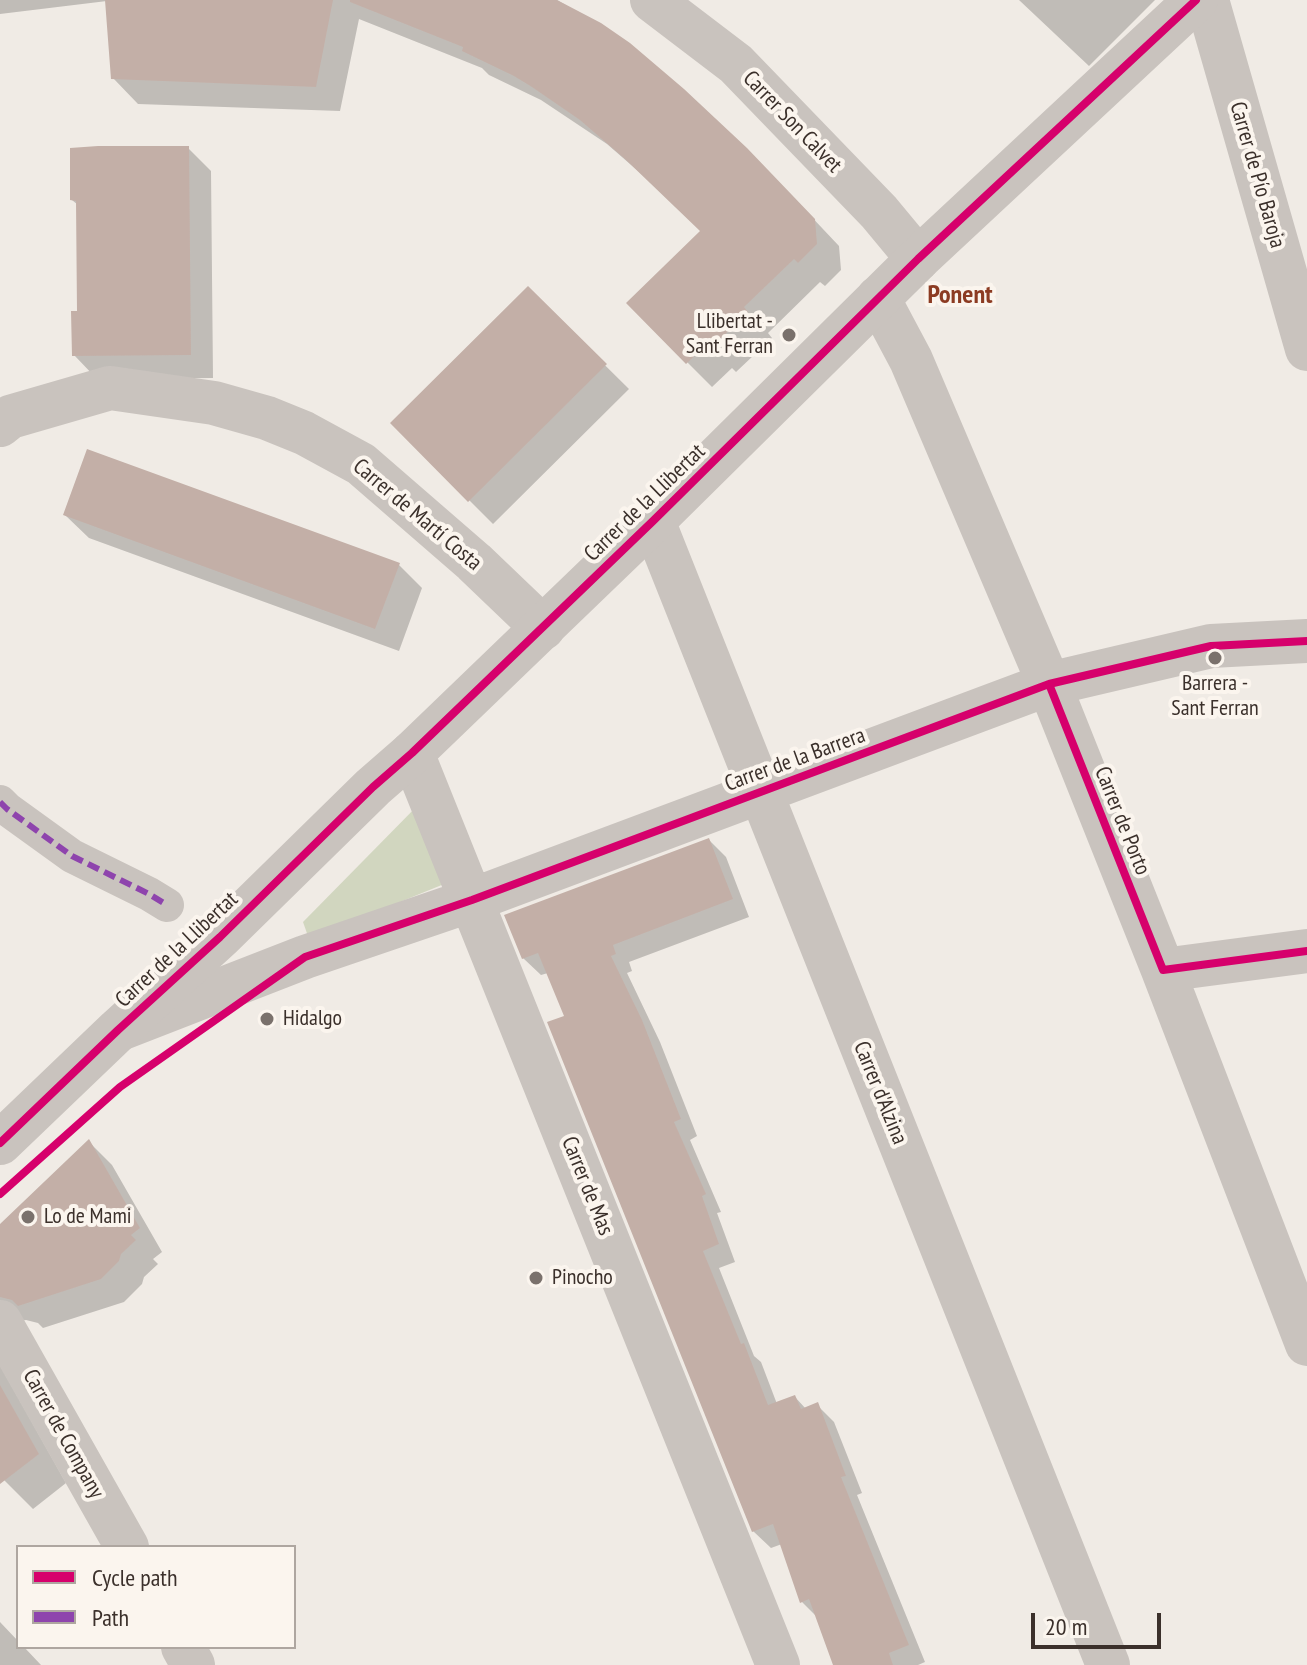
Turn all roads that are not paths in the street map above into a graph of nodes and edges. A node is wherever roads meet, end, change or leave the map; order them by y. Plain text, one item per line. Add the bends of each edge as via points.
1 (652, 0) edge
2 (1196, 0) edge
3 (1207, 0) edge
4 (918, 259) junction
5 (878, 298) junction
6 (1307, 349) edge
7 (0, 425) edge
8 (653, 521) junction
9 (543, 628) junction
10 (1307, 641) edge
11 (1049, 684) junction
12 (412, 753) junction
13 (761, 792) junction
14 (0, 802) edge
15 (472, 900) junction
16 (167, 905) dead end
17 (1307, 951) edge
18 (1163, 970) junction
19 (118, 1030) junction
20 (0, 1143) edge
21 (0, 1322) edge
22 (1307, 1344) edge
23 (126, 1545) edge
24 (778, 1665) edge
25 (1108, 1665) edge

1 - 4 street, Carrer Son Calvet via 736,64
2 - 4 street, Carrer de la Llibertat
3 - 6 street, Carrer de Pío Baroja
4 - 5 street, Carrer de la Llibertat
5 - 8 street, Carrer de la Llibertat
5 - 11 street, Carrer de Porto via 911,360
7 - 9 street, Carrer de Martí Costa via 10,417 110,388 214,403 267,418 361,464
8 - 9 street, Carrer de la Llibertat
8 - 13 street, Carrer d'Alzina
9 - 12 street, Carrer de la Llibertat
10 - 11 street, Carrer de la Barrera via 1211,646
11 - 13 street, Carrer de la Barrera
11 - 18 street, Carrer de Porto
12 - 15 street, Carrer de Mas
12 - 19 street, Carrer de la Llibertat
13 - 15 street, Carrer de la Barrera
13 - 25 street, Carrer d'Alzina
14 - 16 street via 72,856
15 - 19 street, Carrer de la Barrera via 305,957
15 - 24 street, Carrer de Mas
17 - 18 street
18 - 22 street, Carrer de Porto
19 - 20 street, Carrer de la Llibertat
21 - 23 street, Carrer de Company

